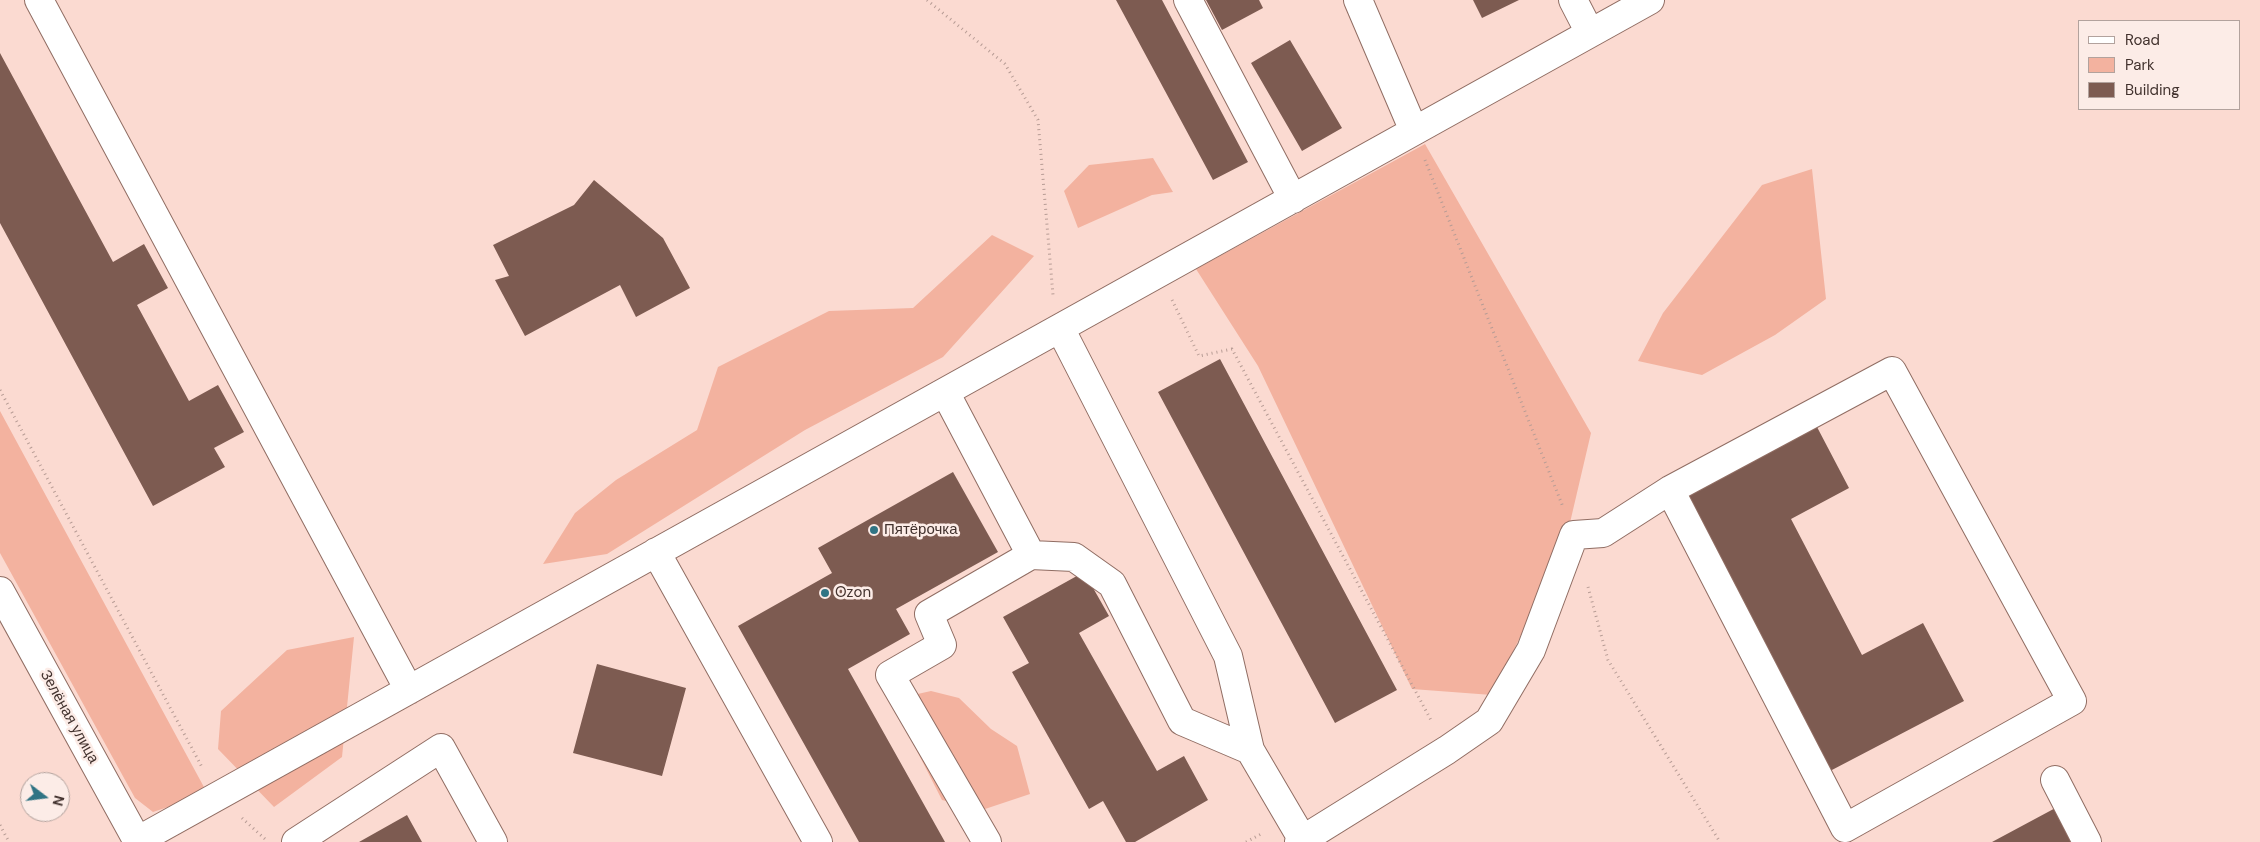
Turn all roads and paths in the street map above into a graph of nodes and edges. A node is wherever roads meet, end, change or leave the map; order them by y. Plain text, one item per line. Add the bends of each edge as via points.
1 (38, 0) edge
2 (927, 0) edge
3 (1188, 0) edge
4 (1573, 0) edge
5 (1650, 0) edge
6 (1360, 1) edge
7 (1590, 33) junction
8 (1414, 131) junction
9 (1293, 199) junction
10 (1159, 273) junction
11 (1060, 328) junction
12 (0, 390) edge
13 (945, 392) junction
14 (1670, 490) junction
15 (1574, 535) junction
16 (656, 552) junction
17 (1031, 555) junction
18 (1587, 583) dead end
19 (0, 591) edge
20 (409, 690) junction
21 (1250, 750) junction
22 (1447, 750) junction
23 (2055, 780) dead end
24 (218, 796) junction
25 (0, 824) edge
26 (138, 841) edge
27 (1302, 841) edge
28 (9, 842) edge
29 (296, 842) edge
30 (493, 842) edge
31 (818, 842) edge
32 (987, 842) edge
33 (1720, 842) edge
34 (2087, 842) edge

1 - 20 street
2 - 11 path via 1005,64 1038,120 1051,287
3 - 9 street
4 - 7 street
5 - 7 street
6 - 8 street
7 - 8 street
8 - 9 street
8 - 15 path
9 - 10 street
10 - 11 street
10 - 22 path via 1199,356 1232,349
11 - 13 street
11 - 21 street via 1228,656
12 - 24 path
13 - 16 street
13 - 17 street
14 - 14 street via 1845,828 2072,701 1892,371
14 - 15 street via 1603,533
15 - 22 street via 1522,666 1489,721
16 - 20 street
16 - 31 street
17 - 21 street via 1074,557 1112,584 1182,721
17 - 32 street via 929,614 942,645 890,675
18 - 33 path via 1608,660
19 - 26 street, Зелёная улица
20 - 24 street
21 - 27 street
22 - 27 street
23 - 34 street
24 - 26 street
25 - 28 path
29 - 30 street via 441,748

